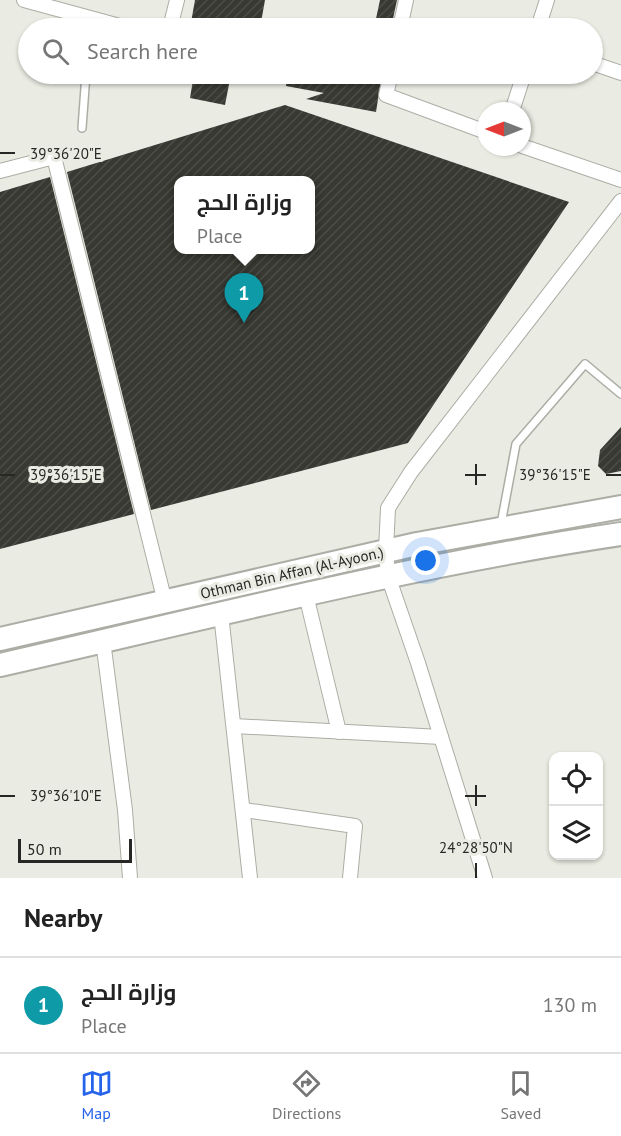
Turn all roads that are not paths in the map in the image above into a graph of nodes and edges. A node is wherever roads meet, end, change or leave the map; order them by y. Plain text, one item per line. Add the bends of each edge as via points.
1 (24, 0) edge
2 (177, 0) edge
3 (406, 0) edge
4 (547, 0) edge
5 (74, 18) edge
6 (172, 18) edge
7 (402, 18) edge
8 (541, 18) edge
9 (603, 67) edge
10 (621, 73) edge
11 (85, 84) edge
12 (389, 84) edge
13 (521, 84) edge
14 (515, 102) edge
15 (81, 128) dead end
16 (477, 129) edge
17 (531, 149) edge
18 (0, 171) edge
19 (621, 180) edge
20 (621, 201) edge
21 (621, 394) edge
22 (621, 507) edge
23 (500, 529) junction
24 (621, 534) edge
25 (386, 551) junction
26 (388, 576) junction
27 (306, 595) junction
28 (165, 602) junction
29 (221, 614) junction
30 (0, 639) edge
31 (102, 641) junction
32 (0, 665) edge
33 (234, 726) junction
34 (339, 732) junction
35 (441, 737) junction
36 (244, 810) junction
37 (130, 878) edge
38 (249, 878) edge
39 (350, 878) edge
40 (485, 878) edge

1 - 5 street
2 - 6 street
3 - 7 street
4 - 8 street
9 - 10 street
11 - 15 lane
12 - 16 street via 386,95
13 - 14 street
17 - 19 street
18 - 28 street via 54,157
20 - 25 street via 411,472 388,508
21 - 23 lane via 585,364 516,444
22 - 23 main road, Othman Bin Affan (Al-Ayoon.)
23 - 25 main road, Othman Bin Affan (Al-Ayoon.)
24 - 26 main road, Othman Bin Affan (Al-Ayoon.)
25 - 26 street
25 - 28 main road, Othman Bin Affan (Al-Ayoon.)
26 - 27 main road, Othman Bin Affan (Al-Ayoon.)
26 - 35 street
27 - 29 main road, Othman Bin Affan (Al-Ayoon.)
27 - 34 street
28 - 30 main road, Othman Bin Affan (Al-Ayoon.)
29 - 31 main road, Othman Bin Affan (Al-Ayoon.)
29 - 33 street
31 - 32 main road, Othman Bin Affan (Al-Ayoon.)
31 - 37 street via 126,810
33 - 34 street
33 - 36 street
34 - 35 street
35 - 40 street
36 - 38 street
36 - 39 street via 356,826

